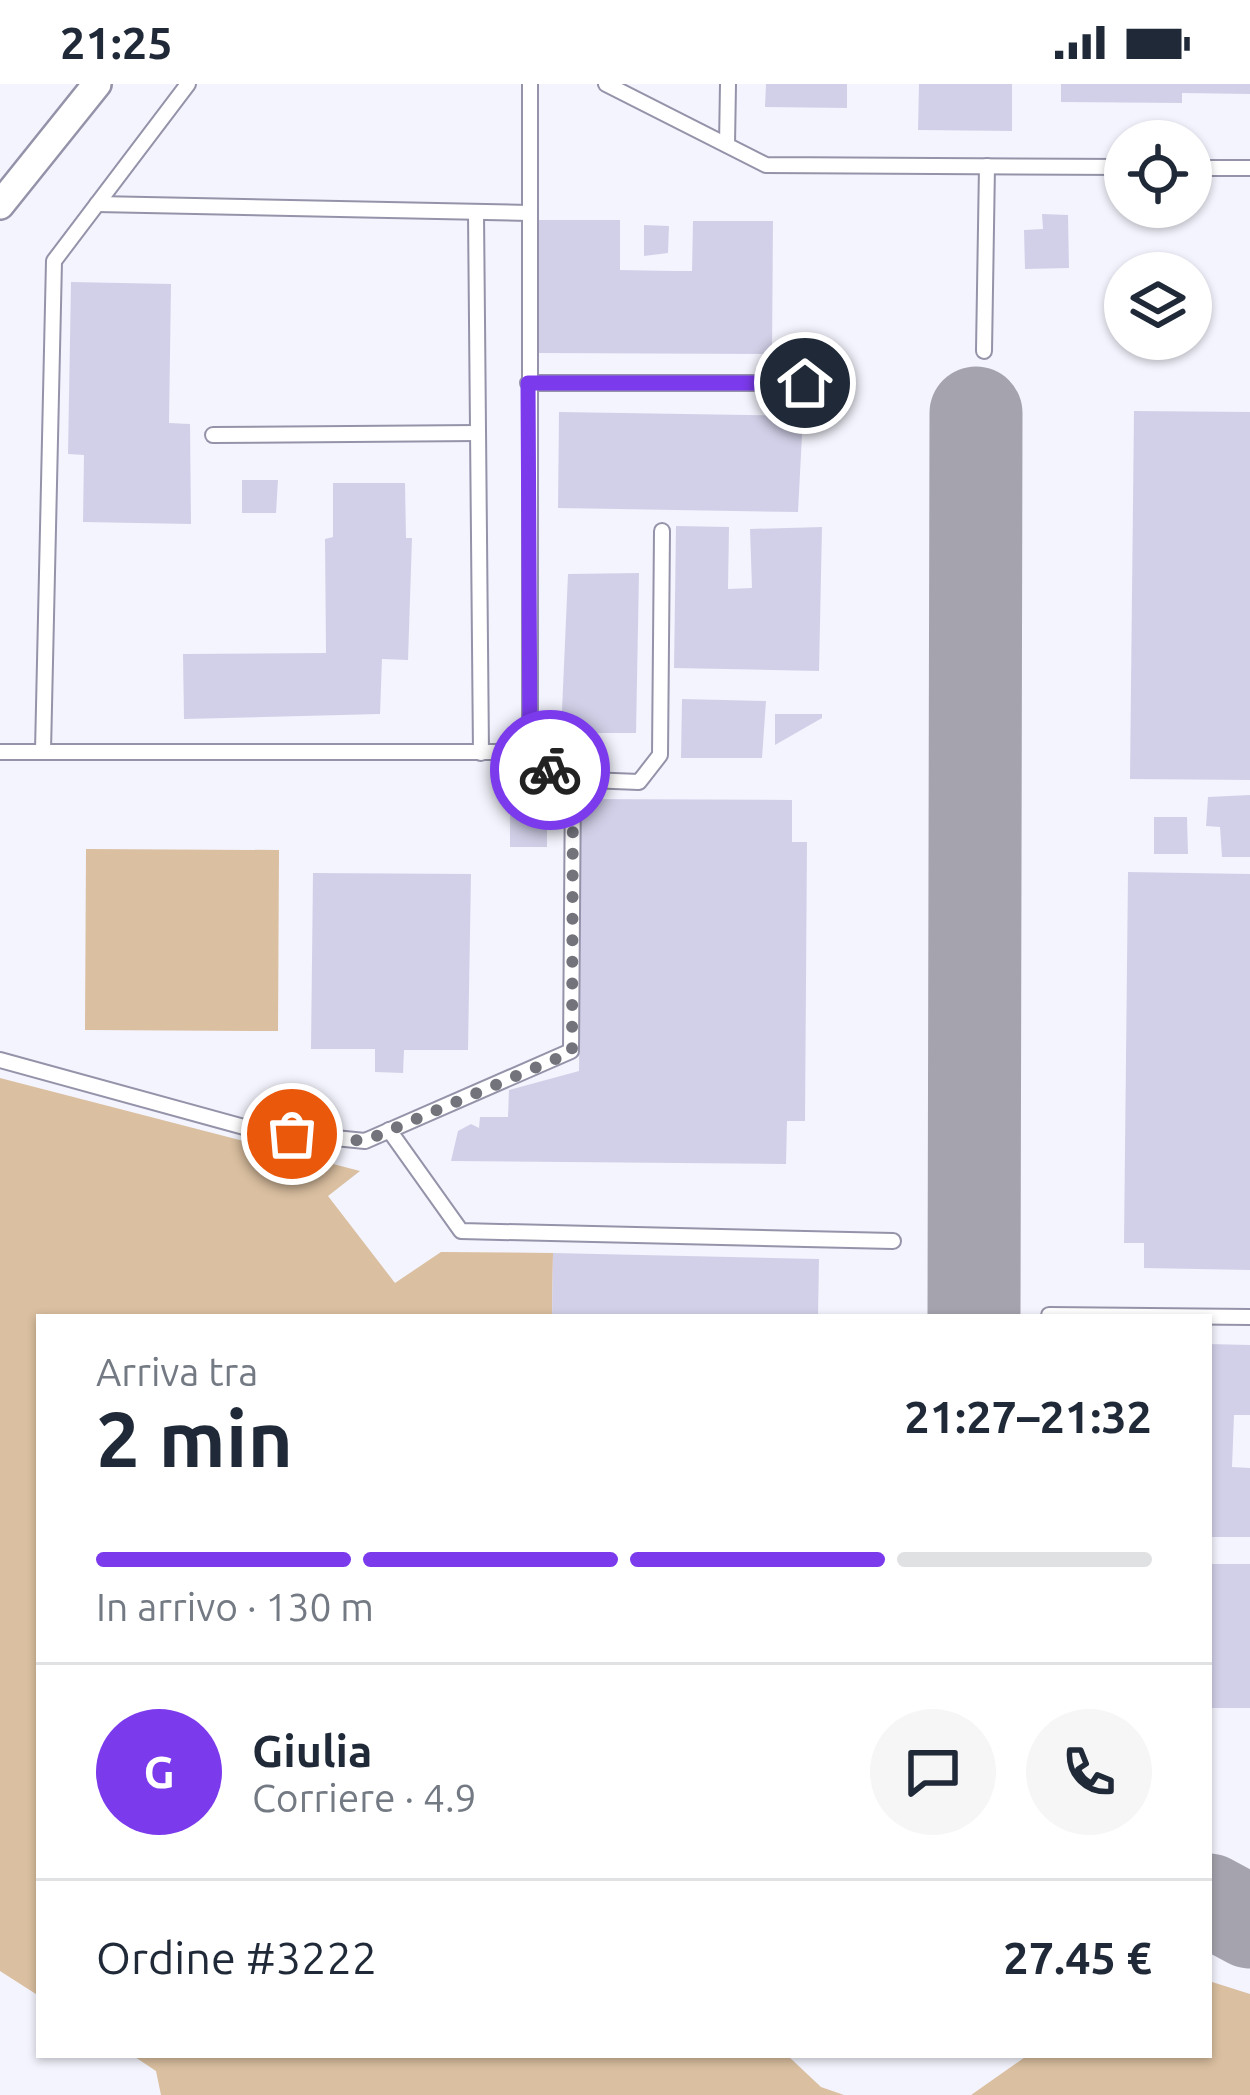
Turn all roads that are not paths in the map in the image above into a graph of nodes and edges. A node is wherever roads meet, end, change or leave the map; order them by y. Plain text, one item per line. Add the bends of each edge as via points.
1 (97, 84) edge
2 (188, 84) edge
3 (530, 84) edge
4 (605, 84) edge
5 (728, 84) edge
6 (728, 146) junction
7 (987, 166) junction
8 (1104, 167) edge
9 (1212, 168) edge
10 (1250, 168) edge
11 (0, 205) edge
12 (97, 205) junction
13 (476, 213) junction
14 (529, 213) junction
15 (984, 351) dead end
16 (528, 383) junction
17 (805, 383) dead end
18 (478, 433) junction
19 (213, 435) dead end
20 (662, 531) dead end
21 (43, 751) junction
22 (0, 752) edge
23 (530, 752) junction
24 (481, 754) junction
25 (573, 776) junction
26 (0, 1060) edge
27 (389, 1130) junction
28 (893, 1240) dead end
29 (1212, 1317) edge
30 (1250, 1317) edge

1 - 11 street
2 - 12 lane
3 - 14 lane
4 - 6 lane
5 - 6 lane
6 - 7 lane via 766,165
7 - 8 lane
7 - 15 lane
9 - 10 lane
12 - 13 lane
12 - 21 lane via 53,261
13 - 14 lane
13 - 18 lane
14 - 16 lane
16 - 17 lane
16 - 23 lane
18 - 19 lane
18 - 24 lane
20 - 25 lane via 660,754 639,782
21 - 22 lane
21 - 24 lane
23 - 24 lane
23 - 25 lane via 537,767
25 - 27 lane via 572,1052
26 - 27 lane via 254,1130 365,1141
27 - 28 lane via 461,1231
29 - 30 lane

